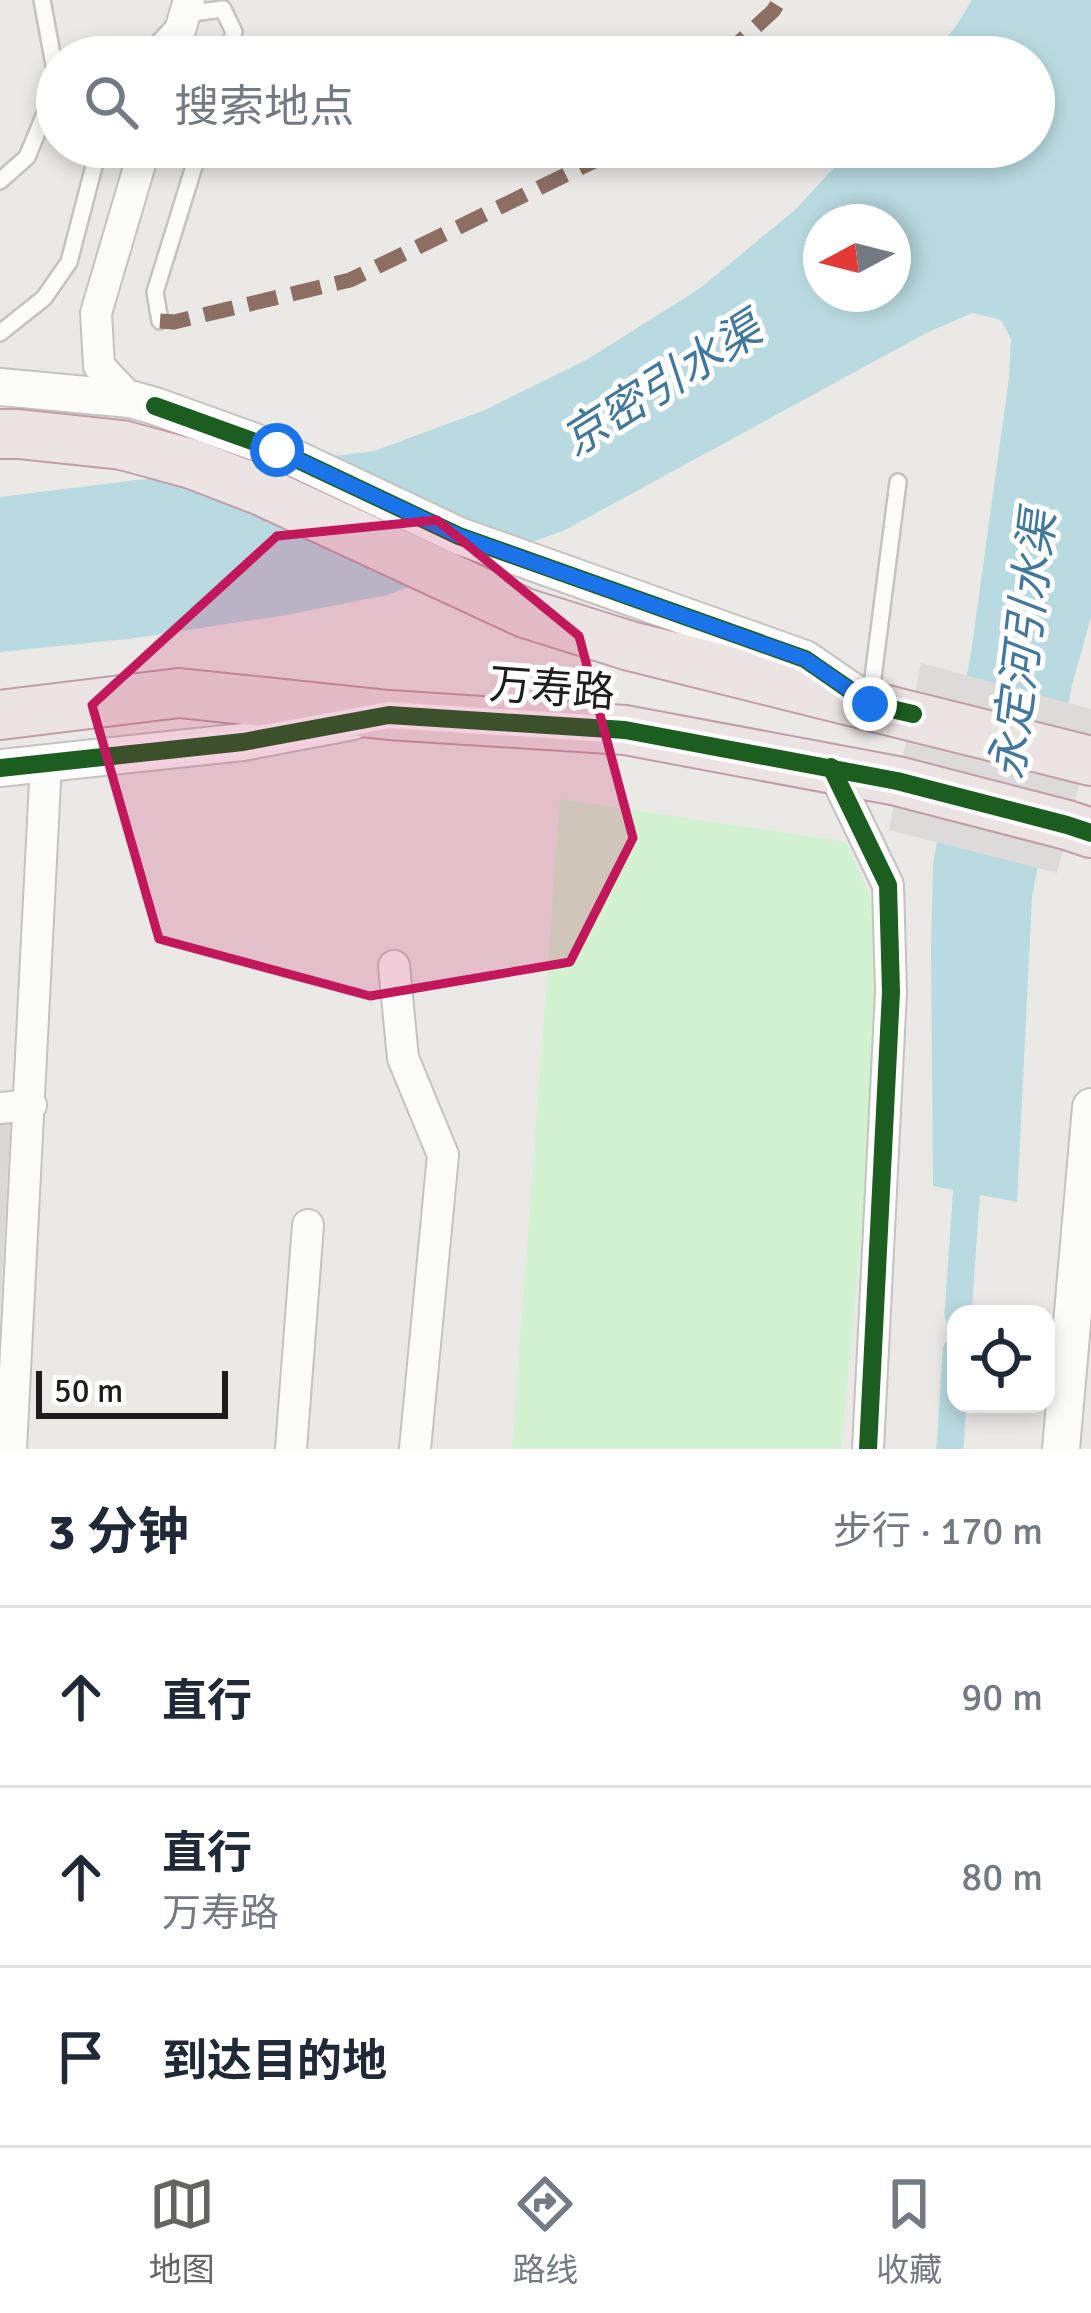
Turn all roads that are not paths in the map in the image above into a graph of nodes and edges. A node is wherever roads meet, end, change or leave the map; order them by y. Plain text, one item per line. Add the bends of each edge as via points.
1 (42, 0) edge
2 (187, 7) edge
3 (49, 36) edge
4 (163, 36) edge
5 (178, 36) edge
6 (233, 36) edge
7 (36, 135) edge
8 (94, 168) edge
9 (140, 168) edge
10 (193, 168) edge
11 (0, 181) edge
12 (160, 321) dead end
13 (0, 333) edge
14 (0, 387) edge
15 (136, 417) junction
16 (0, 434) edge
17 (898, 482) dead end
18 (891, 709) junction
19 (0, 715) edge
20 (389, 715) junction
21 (1088, 760) edge
22 (46, 762) junction
23 (831, 767) junction
24 (0, 768) edge
25 (1079, 829) edge
26 (394, 966) dead end
27 (15, 1107) edge
28 (1091, 1107) edge
29 (308, 1225) dead end
30 (11, 1449) edge
31 (291, 1449) edge
32 (415, 1449) edge
33 (868, 1449) edge
34 (1061, 1449) edge

1 - 3 lane
2 - 4 lane
2 - 5 street
2 - 6 lane via 223,9
7 - 11 lane via 27,157
8 - 13 lane via 69,262 44,298
9 - 15 street via 96,313 99,366
10 - 12 lane via 155,292
14 - 15 street
15 - 16 highway
15 - 18 street, 万寿路 via 277,450 459,536 805,659
15 - 18 highway, 万寿路 via 192,464 525,613
17 - 18 lane
18 - 21 highway, 万寿路
19 - 20 highway, 万寿路 via 179,693
20 - 22 street, 万寿路 via 242,742
20 - 23 highway, 万寿路 via 625,730
22 - 24 street, 万寿路
22 - 27 street
23 - 25 highway, 万寿路
23 - 33 street via 888,885 891,992
26 - 32 street via 404,1058 443,1155
27 - 30 street
28 - 34 street
29 - 31 street

